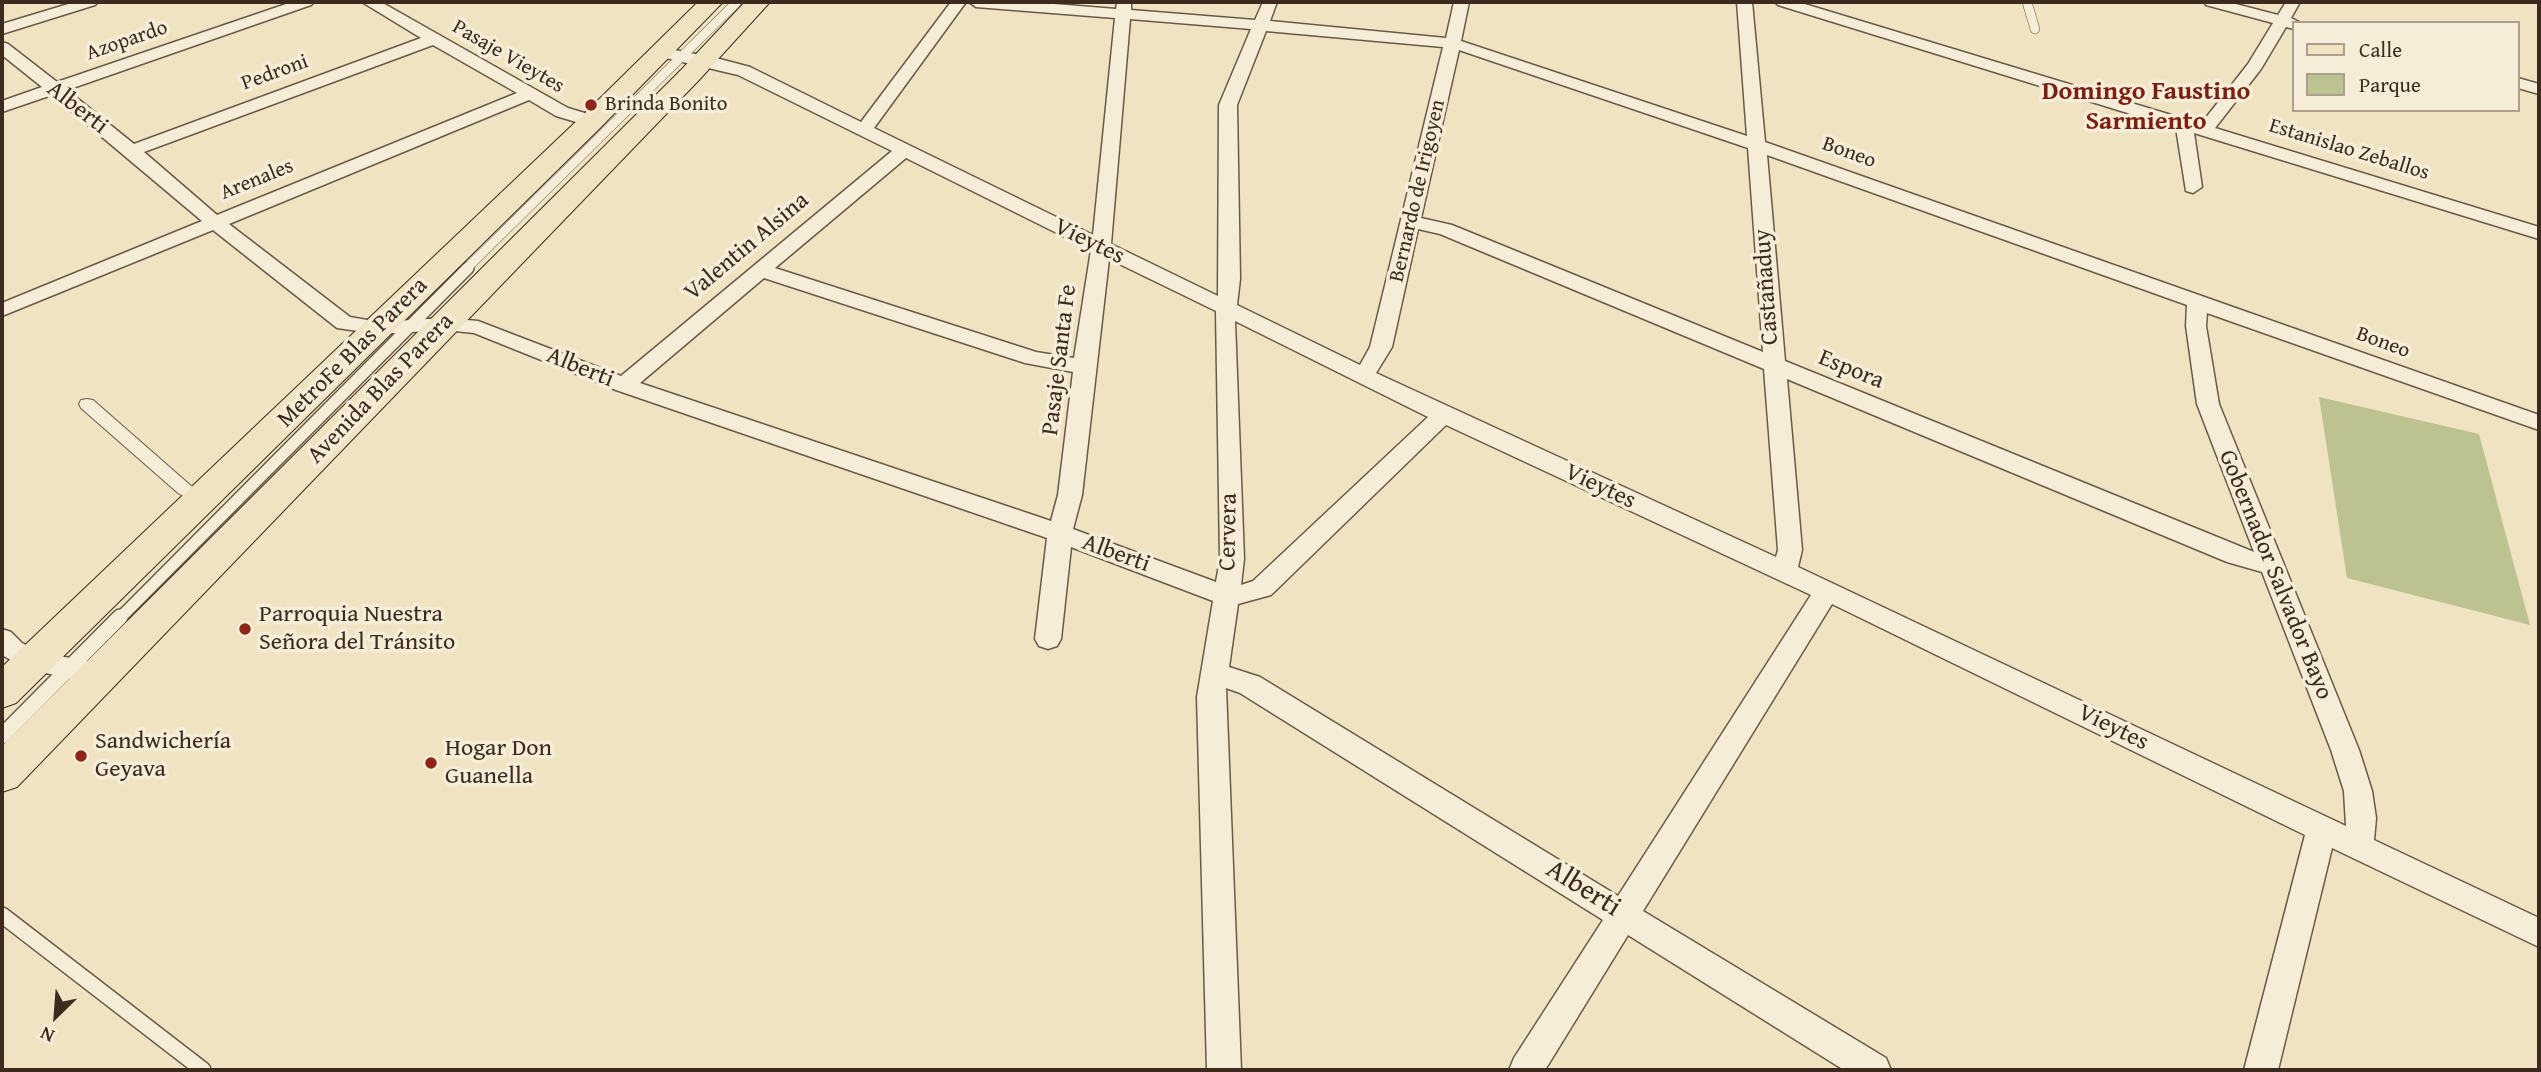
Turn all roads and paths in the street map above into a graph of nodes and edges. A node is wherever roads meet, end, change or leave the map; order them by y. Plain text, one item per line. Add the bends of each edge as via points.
1 (90, 2) edge
2 (306, 2) edge
3 (370, 2) edge
4 (711, 2) edge
5 (737, 2) edge
6 (758, 2) edge
7 (959, 2) edge
8 (976, 2) edge
9 (1270, 2) edge
10 (1462, 2) edge
11 (1745, 2) edge
12 (1783, 2) edge
13 (2027, 2) edge
14 (2211, 2) edge
15 (2293, 2) edge
16 (1124, 8) edge
17 (2288, 22) edge
18 (1259, 26) junction
19 (2, 29) edge
20 (2035, 29) dead end
21 (433, 38) junction
22 (1452, 43) junction
23 (2, 47) edge
24 (682, 56) junction
25 (2520, 84) edge
26 (54, 89) junction
27 (2539, 89) edge
28 (529, 94) junction
29 (2, 107) edge
30 (592, 121) junction
31 (2184, 124) junction
32 (864, 130) junction
33 (2205, 130) junction
34 (1756, 145) junction
35 (904, 150) junction
36 (132, 151) junction
37 (2193, 187) dead end
38 (214, 222) junction
39 (1411, 222) junction
40 (2539, 233) edge
41 (1101, 248) junction
42 (760, 270) junction
43 (2198, 301) junction
44 (1226, 309) junction
45 (2, 310) edge
46 (445, 324) junction
47 (394, 328) junction
48 (1773, 366) junction
49 (1084, 367) junction
50 (1364, 376) junction
51 (624, 385) junction
52 (87, 404) dead end
53 (1443, 415) junction
54 (2539, 423) edge
55 (202, 499) junction
56 (1060, 533) junction
57 (2272, 566) junction
58 (1785, 572) junction
59 (1827, 591) junction
60 (1226, 596) junction
61 (2, 639) edge
62 (1048, 639) dead end
63 (68, 669) junction
64 (1214, 673) junction
65 (2, 692) edge
66 (2, 736) edge
67 (2, 774) edge
68 (2322, 828) junction
69 (2359, 846) junction
70 (2, 915) edge
71 (1626, 915) junction
72 (2539, 933) edge
73 (203, 1070) edge
74 (1224, 1070) edge
75 (1526, 1070) edge
76 (1874, 1070) edge
77 (2261, 1070) edge

1 - 19 street
2 - 26 street, Azopardo
3 - 21 street, Pasaje Vieytes
4 - 24 main road, Avenida Blas Parera
5 - 24 lane, MetroFe Blas Parera
6 - 24 main road, Avenida Blas Parera
7 - 32 street
8 - 16 street
9 - 18 street, Cervera
10 - 22 street, Bernardo de Irigoyen
11 - 34 street, Castañaduy
12 - 31 street, Estanislao Zeballos
13 - 20 lane
14 - 17 street
15 - 17 street
16 - 18 street, Boneo
16 - 41 street, Pasaje Santa Fe
17 - 33 street
18 - 22 street, Boneo
18 - 44 street, Cervera via 1228,105 1230,279
21 - 28 street, Pasaje Vieytes
21 - 36 street, Pedroni
22 - 34 street, Boneo
22 - 39 street, Bernardo de Irigoyen
23 - 26 street, Alberti
24 - 30 main road, Avenida Blas Parera
24 - 32 street, Vieytes via 744,71
24 - 46 main road, Avenida Blas Parera
24 - 47 lane, MetroFe Blas Parera
25 - 27 street
26 - 29 street, Azopardo
26 - 36 street, Alberti
28 - 30 street, Pasaje Vieytes via 562,112
28 - 38 street, Arenales
30 - 47 main road, Avenida Blas Parera
31 - 33 street, Estanislao Zeballos
31 - 37 street
32 - 35 street, Vieytes
33 - 40 street, Estanislao Zeballos
34 - 43 street, Boneo
34 - 48 street, Castañaduy
35 - 41 street, Vieytes
35 - 42 street, Valentin Alsina
36 - 38 street, Alberti
38 - 45 street, Arenales
38 - 47 street, Alberti via 344,323
39 - 48 street, Espora via 1445,229
39 - 50 street, Bernardo de Irigoyen via 1381,347
41 - 44 street, Vieytes
41 - 49 street, Pasaje Santa Fe
42 - 49 street via 1033,358
42 - 51 street, Valentin Alsina
43 - 54 street, Boneo
43 - 57 street, Gobernador Salvador Bayo via 2196,326 2208,404
44 - 50 street, Vieytes
44 - 60 street, Cervera via 1233,559
46 - 47 street, Alberti
46 - 51 street, Alberti via 478,327
46 - 63 main road, Avenida Blas Parera
47 - 55 main road, Avenida Blas Parera
47 - 63 lane, MetroFe Blas Parera
48 - 57 street, Espora via 2236,556
48 - 58 street, Castañaduy via 1790,550
49 - 56 street, Pasaje Santa Fe via 1070,495
50 - 53 street, Vieytes
51 - 56 street, Alberti
52 - 55 street via 184,489
53 - 58 street, Vieytes
53 - 60 street via 1262,588
55 - 63 main road, Avenida Blas Parera
56 - 60 street, Alberti
56 - 62 street, Pasaje Santa Fe
57 - 69 street, Gobernador Salvador Bayo via 2358,791
58 - 59 street, Vieytes
59 - 68 street, Vieytes
59 - 71 street
60 - 64 street, Cervera
61 - 63 street via 13,650
63 - 65 main road, Avenida Blas Parera
63 - 66 lane, MetroFe Blas Parera
63 - 67 main road, Avenida Blas Parera
64 - 71 street, Alberti via 1250,685
64 - 74 street, Cervera via 1211,697
68 - 69 street, Vieytes
68 - 77 street
69 - 72 street, Vieytes
70 - 73 lane
71 - 75 street
71 - 76 street, Alberti

